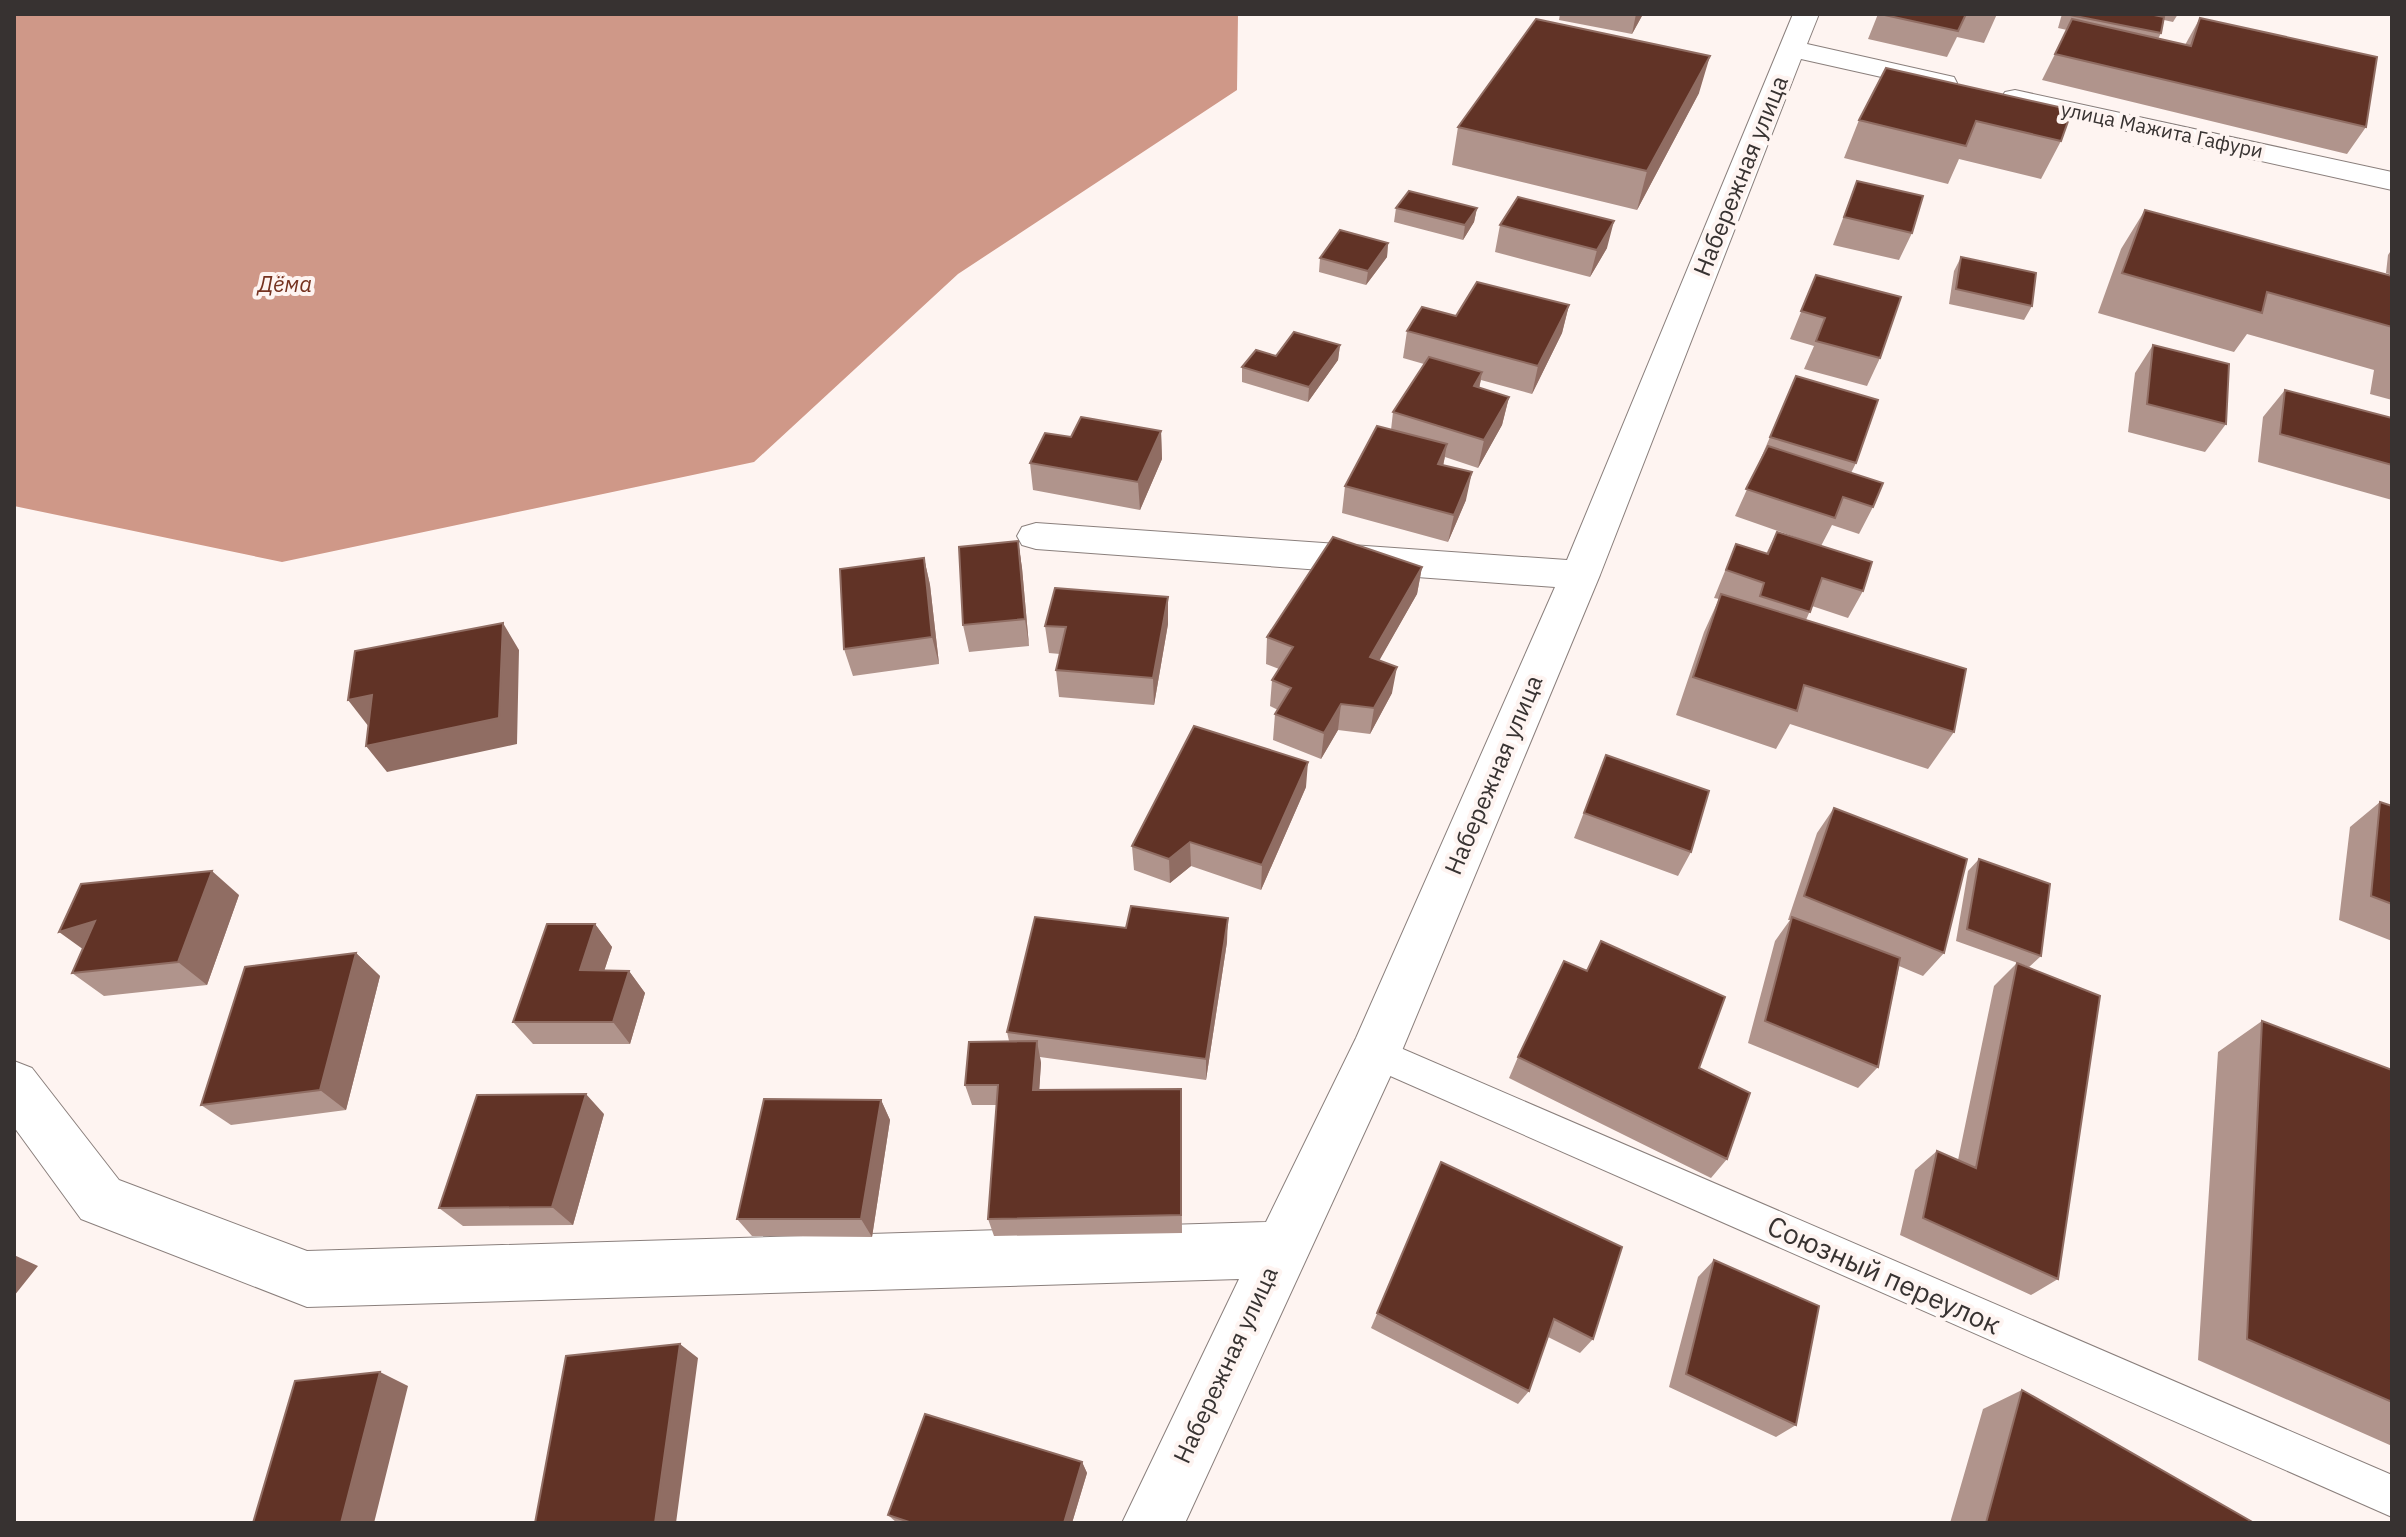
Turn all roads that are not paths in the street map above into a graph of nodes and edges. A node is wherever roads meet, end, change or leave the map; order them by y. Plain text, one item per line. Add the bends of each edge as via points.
1 (1799, 32) edge
2 (2392, 181) edge
3 (1036, 536) dead end
4 (1580, 575) junction
5 (1375, 1053) junction
6 (14, 1085) edge
7 (1280, 1250) junction
8 (2392, 1496) edge
9 (1153, 1523) edge

1 - 2 street, улица Мажита Гафури via 1984,92
1 - 4 street, Набережная улица
3 - 4 street
4 - 5 street, Набережная улица
5 - 7 street, Набережная улица
5 - 8 lane, Союзный переулок
6 - 7 street via 100,1200 307,1279
7 - 9 street, Набережная улица

